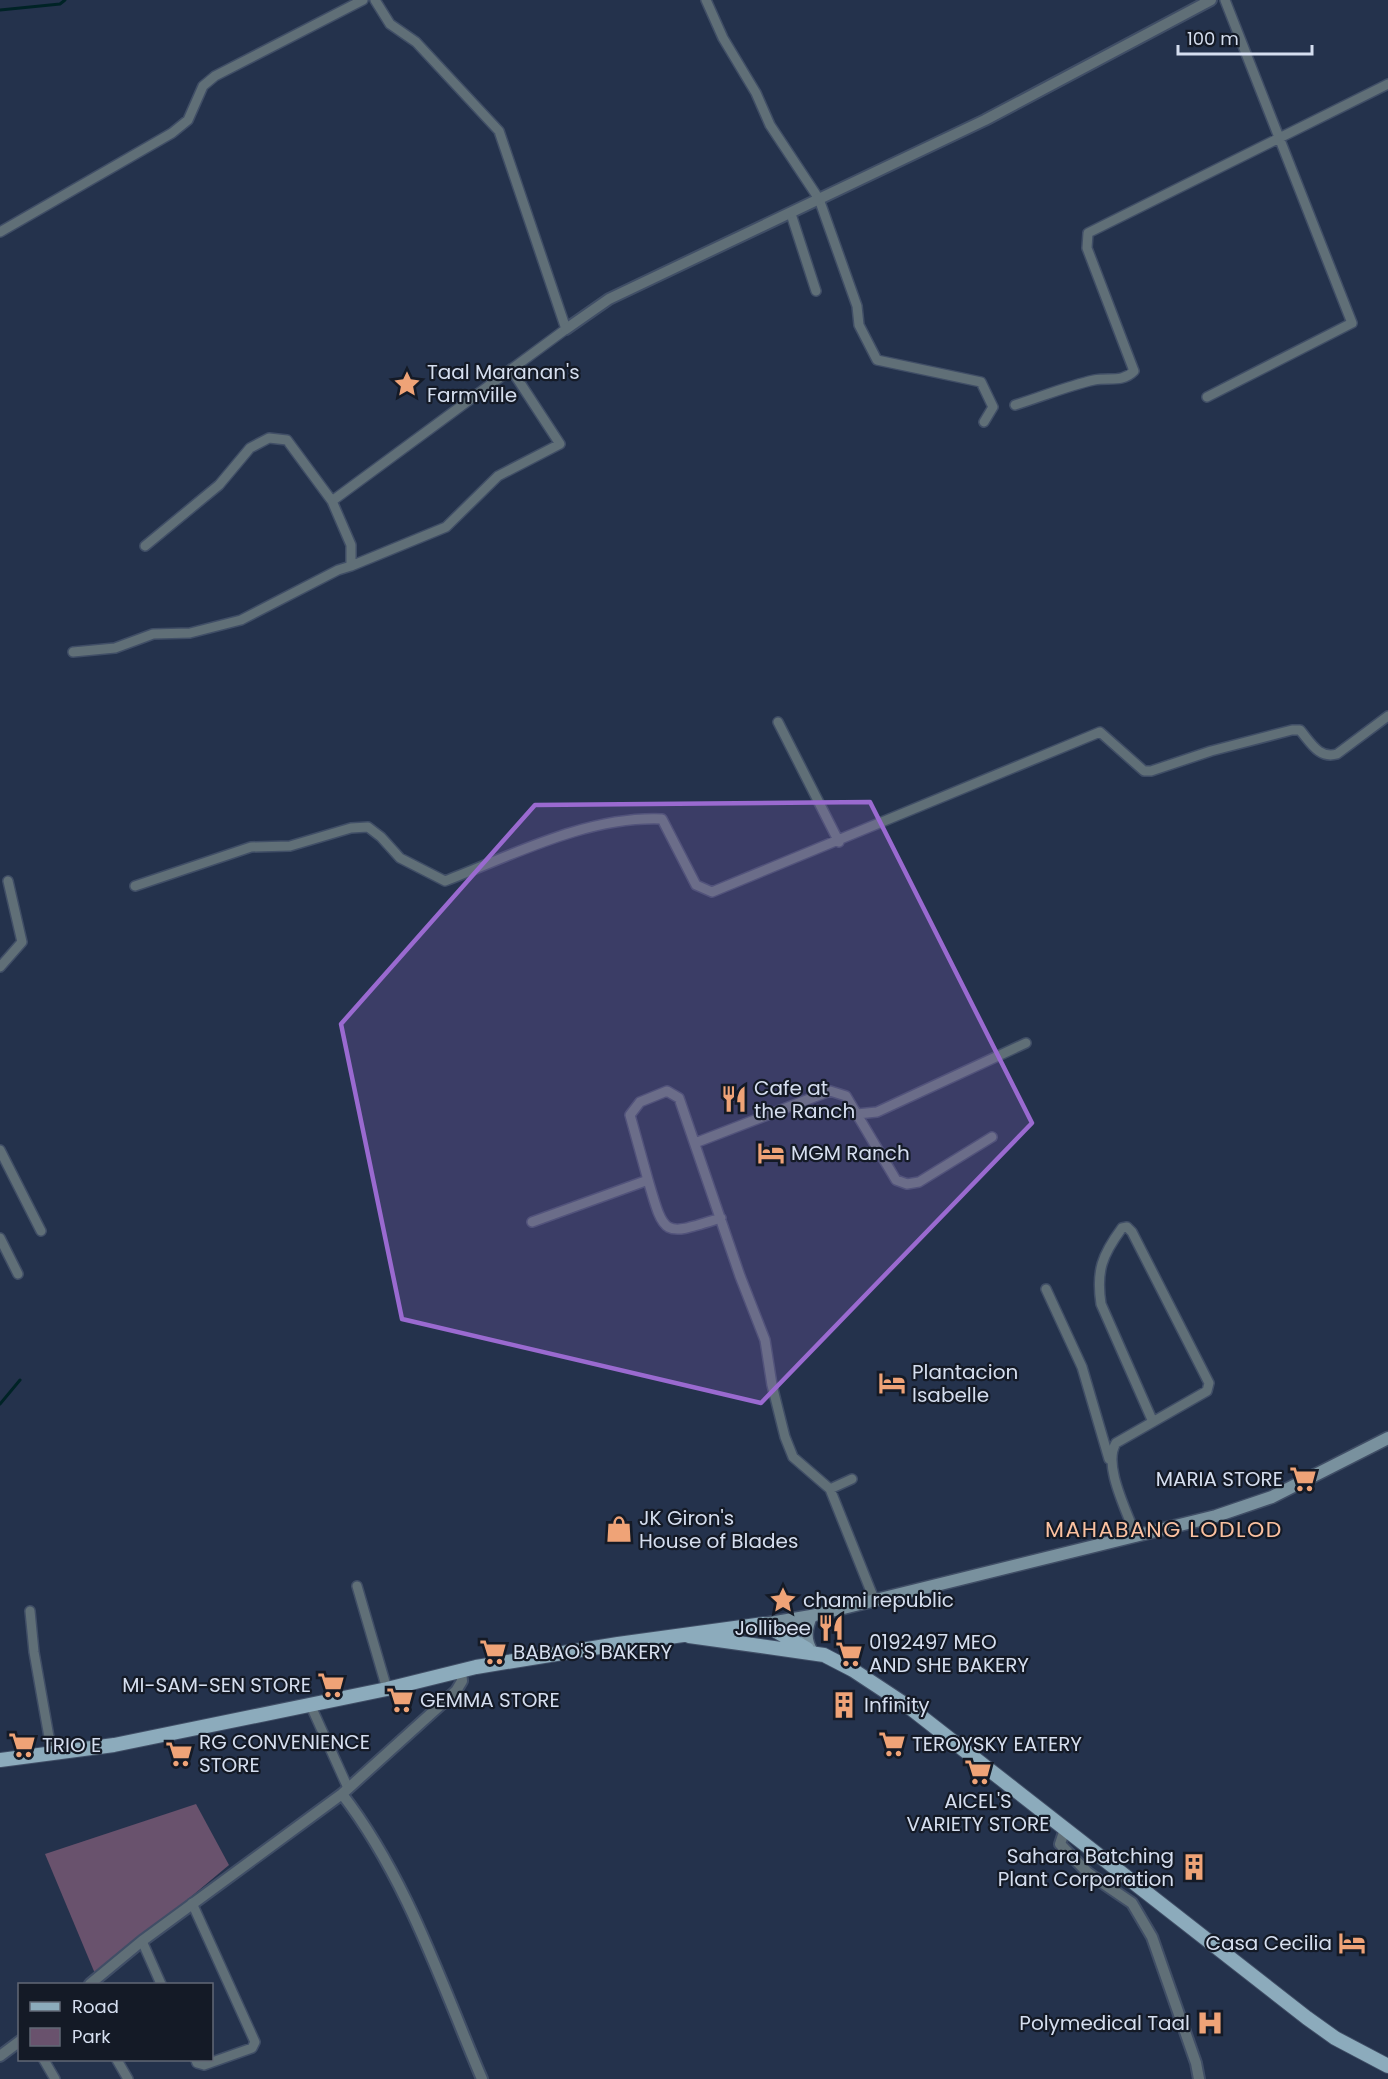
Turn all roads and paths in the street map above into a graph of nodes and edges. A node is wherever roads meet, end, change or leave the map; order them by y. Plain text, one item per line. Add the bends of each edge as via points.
1 (363, 0) edge
2 (375, 0) edge
3 (706, 0) edge
4 (1211, 0) edge
5 (1225, 0) edge
6 (1388, 84) edge
7 (1280, 136) junction
8 (819, 199) junction
9 (791, 214) junction
10 (0, 232) edge
11 (816, 291) dead end
12 (566, 329) junction
13 (511, 369) junction
14 (1208, 397) dead end
15 (1015, 405) dead end
16 (984, 422) dead end
17 (332, 501) junction
18 (146, 546) dead end
19 (351, 566) junction
20 (73, 652) dead end
21 (1388, 716) edge
22 (778, 722) dead end
23 (839, 842) junction
24 (8, 881) dead end
25 (135, 886) dead end
26 (0, 967) edge
27 (1026, 1043) dead end
28 (857, 1114) junction
29 (992, 1137) dead end
30 (695, 1143) junction
31 (0, 1150) edge
32 (648, 1180) junction
33 (720, 1218) junction
34 (532, 1222) dead end
35 (41, 1231) dead end
36 (0, 1238) edge
37 (18, 1274) dead end
38 (1046, 1290) dead end
39 (1153, 1422) junction
40 (1388, 1438) edge
41 (1110, 1464) junction
42 (852, 1479) dead end
43 (830, 1489) junction
44 (1136, 1537) junction
45 (357, 1586) dead end
46 (874, 1599) junction
47 (30, 1611) dead end
48 (811, 1616) junction
49 (764, 1624) junction
50 (689, 1636) junction
51 (812, 1652) junction
52 (461, 1671) junction
53 (387, 1689) junction
54 (310, 1704) junction
55 (52, 1754) junction
56 (0, 1760) edge
57 (345, 1791) junction
58 (1065, 1829) junction
59 (192, 1903) junction
60 (142, 1941) junction
61 (91, 1983) edge
62 (161, 1983) edge
63 (18, 2042) edge
64 (0, 2056) edge
65 (46, 2061) edge
66 (118, 2061) edge
67 (196, 2061) edge
68 (213, 2061) edge
69 (213, 2061) edge
70 (1388, 2066) edge
71 (55, 2079) edge
72 (128, 2079) edge
73 (482, 2079) edge
74 (1199, 2079) edge

1 - 10 street via 215,76 203,86 188,120 172,133
2 - 12 street via 390,24 416,42 500,131
3 - 8 street via 770,125
4 - 8 street via 985,120
5 - 7 street
6 - 7 street
7 - 14 street via 1352,323
7 - 15 street via 1088,232 1087,248 1134,371 1128,377 1094,380
8 - 9 street
8 - 16 street via 857,306 859,325 877,360 981,382 993,407
9 - 11 street
9 - 12 street via 609,298
12 - 13 street
13 - 17 street
13 - 19 street via 560,444 498,476 446,527
17 - 18 street via 287,440 269,438 250,448 219,485
17 - 19 street via 351,545
19 - 20 street via 241,620 190,633 153,634 115,648
21 - 23 street via 1337,754 1318,752 1300,730 1292,730 1151,771 1144,771 1100,732
22 - 23 street
23 - 25 street via 712,892 696,885 662,819 638,818 564,836 445,881 400,858 368,827 290,846 251,847
24 - 26 street via 22,942
27 - 28 street via 877,1112
28 - 29 street via 896,1180 907,1184 919,1182
28 - 30 street via 846,1096 830,1091
30 - 32 street via 680,1098 667,1091 640,1102 630,1115
30 - 33 street
31 - 35 street
32 - 33 street via 659,1218 668,1228 678,1231
32 - 34 street
33 - 43 street via 765,1340 771,1385 793,1457
36 - 37 street
38 - 41 street via 1082,1367
39 - 39 street via 1207,1391 1209,1383 1126,1227 1103,1254 1098,1285 1101,1304
39 - 41 street via 1116,1443
40 - 44 main road via 1272,1497
41 - 44 street
42 - 43 street
43 - 46 street
44 - 46 main road
45 - 53 street
46 - 48 main road
47 - 55 street
48 - 49 main road
48 - 51 main road via 806,1632
49 - 50 main road
49 - 51 main road
50 - 51 main road
50 - 52 main road
51 - 58 main road via 853,1670 909,1707
52 - 53 main road
52 - 57 street via 462,1681 456,1691
53 - 54 main road
54 - 55 main road via 168,1735
54 - 57 street
55 - 56 main road
57 - 59 street
57 - 73 street via 405,1898
58 - 70 main road via 1306,2018
58 - 74 street via 1060,1844 1067,1854 1132,1903 1152,1937
59 - 60 street
59 - 69 street via 255,2042 252,2048
60 - 61 street
60 - 62 street
63 - 64 street
65 - 71 street
66 - 72 street
67 - 68 street

